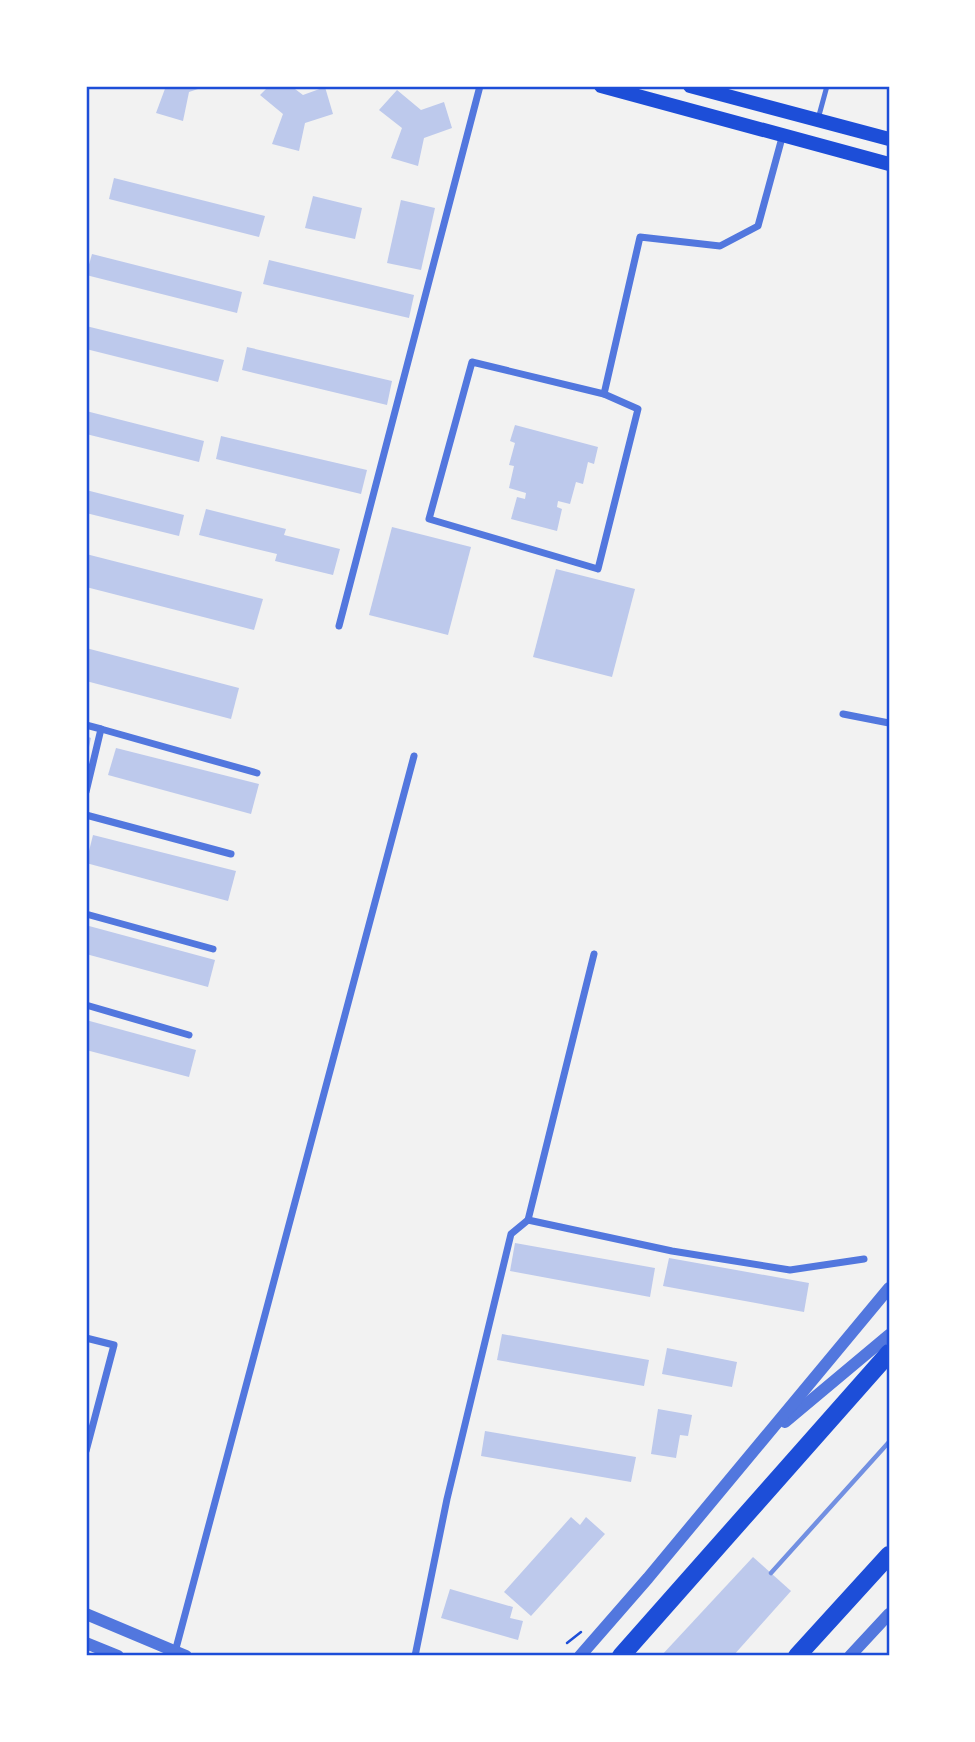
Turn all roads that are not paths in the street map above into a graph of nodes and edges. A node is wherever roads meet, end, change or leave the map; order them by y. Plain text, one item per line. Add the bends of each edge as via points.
1 (480, 86) edge
2 (601, 86) edge
3 (690, 86) edge
4 (827, 86) edge
5 (818, 119) junction
6 (783, 134) junction
7 (889, 139) edge
8 (889, 164) edge
9 (604, 394) junction
10 (339, 626) dead end
11 (843, 714) dead end
12 (889, 723) edge
13 (86, 725) edge
14 (101, 729) junction
15 (414, 756) dead end
16 (257, 773) dead end
17 (86, 792) edge
18 (86, 815) edge
19 (231, 854) dead end
20 (86, 914) edge
21 (213, 949) dead end
22 (594, 954) dead end
23 (86, 1005) edge
24 (190, 1035) dead end
25 (528, 1220) junction
26 (864, 1259) dead end
27 (889, 1288) edge
28 (889, 1335) edge
29 (86, 1338) edge
30 (889, 1353) edge
31 (760, 1443) junction
32 (86, 1451) edge
33 (889, 1555) edge
34 (86, 1614) edge
35 (889, 1614) edge
36 (86, 1643) edge
37 (584, 1652) edge
38 (180, 1654) edge
39 (118, 1656) edge
40 (415, 1656) edge
41 (573, 1656) edge
42 (621, 1656) edge
43 (797, 1656) edge
44 (850, 1656) edge

1 - 10 street
2 - 6 main road
3 - 5 main road
4 - 5 lane
5 - 7 main road
6 - 8 main road
6 - 9 street via 758,226 720,246 640,237
9 - 9 street via 472,362 429,519 598,569 638,409
11 - 12 street
13 - 14 street
14 - 16 street
14 - 17 street
15 - 38 street
18 - 19 street
20 - 21 street
22 - 25 street
23 - 24 street
25 - 26 street via 790,1270
25 - 40 street via 511,1234 447,1499
27 - 31 street
28 - 31 street
29 - 32 street via 114,1345
30 - 42 highway
31 - 37 street
33 - 43 highway
34 - 38 street
35 - 44 street
36 - 39 street
37 - 41 street

